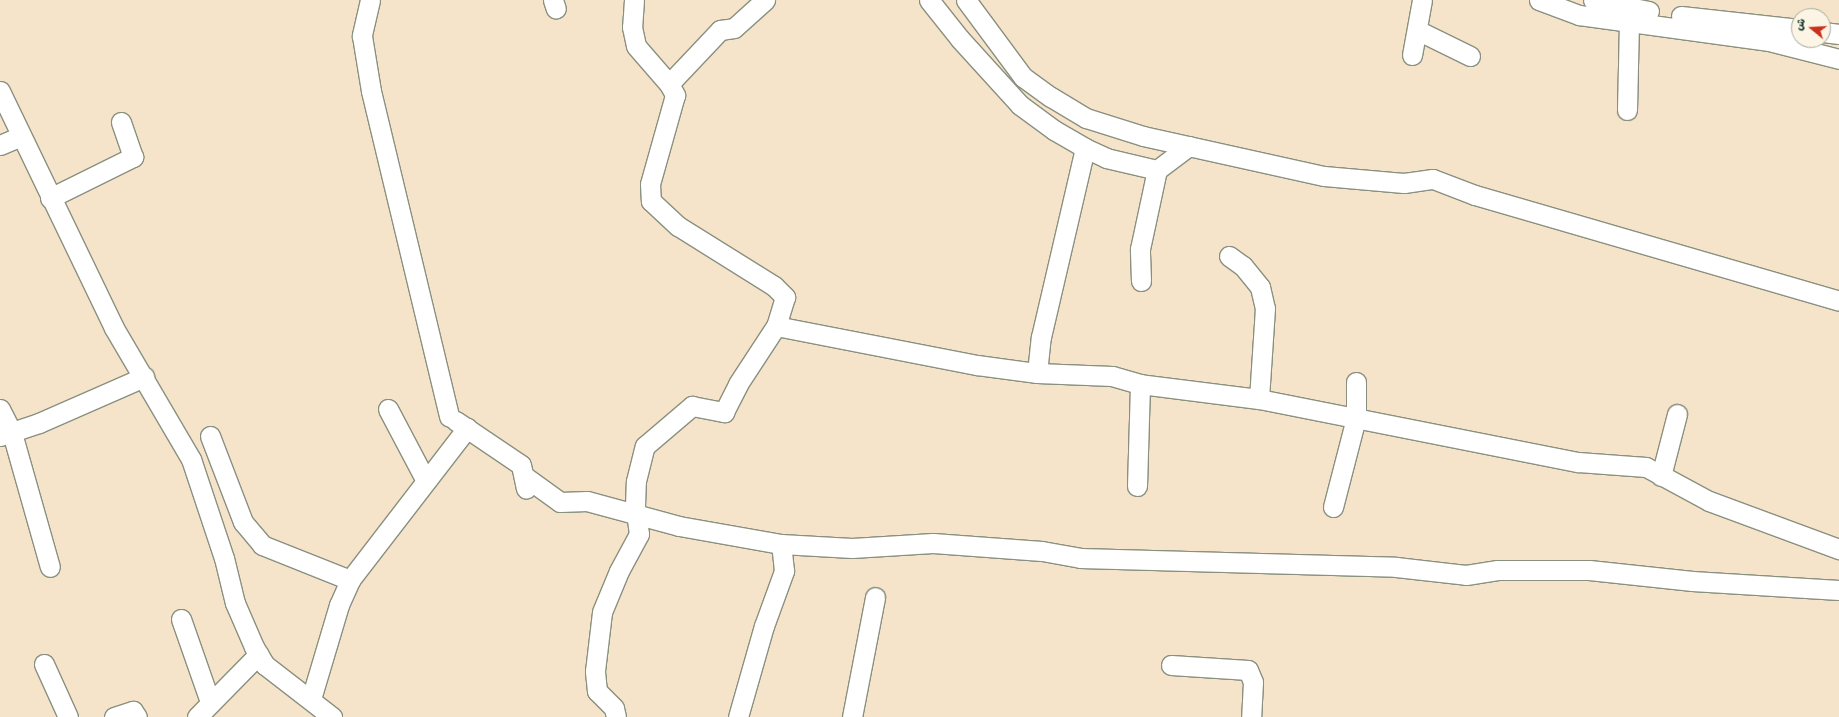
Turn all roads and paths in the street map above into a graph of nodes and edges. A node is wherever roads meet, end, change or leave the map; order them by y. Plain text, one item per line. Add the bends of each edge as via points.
1 (370, 0) edge
2 (634, 0) edge
3 (765, 0) edge
4 (929, 0) edge
5 (966, 0) edge
6 (1422, 0) edge
7 (1539, 0) edge
8 (1594, 0) edge
9 (1629, 20) junction
10 (1791, 28) edge
11 (1417, 30) junction
12 (1412, 54) dead end
13 (1470, 56) dead end
14 (1839, 59) edge
15 (669, 84) junction
16 (0, 91) edge
17 (1627, 110) dead end
18 (121, 122) dead end
19 (21, 136) junction
20 (0, 145) edge
21 (1189, 146) junction
22 (1085, 148) junction
23 (1157, 170) junction
24 (50, 198) junction
25 (1229, 256) dead end
26 (1140, 281) dead end
27 (1839, 300) edge
28 (776, 326) junction
29 (1037, 373) junction
30 (144, 377) junction
31 (1356, 382) dead end
32 (1140, 384) junction
33 (1259, 399) junction
34 (0, 409) edge
35 (388, 409) dead end
36 (1678, 414) dead end
37 (1356, 418) junction
38 (467, 428) junction
39 (6, 435) edge
40 (210, 436) dead end
41 (1661, 476) junction
42 (426, 481) junction
43 (1137, 486) dead end
44 (1333, 507) dead end
45 (636, 514) junction
46 (781, 544) junction
47 (1839, 549) edge
48 (50, 567) dead end
49 (350, 580) junction
50 (1839, 590) edge
51 (875, 597) dead end
52 (181, 619) dead end
53 (258, 654) junction
54 (44, 664) dead end
55 (1171, 665) dead end
56 (311, 699) junction
57 (210, 702) junction
58 (68, 717) edge
59 (114, 717) edge
60 (137, 717) edge
61 (197, 717) edge
62 (332, 717) edge
63 (616, 717) edge
64 (738, 717) edge
65 (852, 717) edge
66 (1250, 717) edge

1 - 38 street via 362,36 371,91 443,415
2 - 15 street via 632,27 636,46
3 - 15 street via 734,28 720,30
4 - 22 street via 960,39 1020,105 1054,130
5 - 21 street via 1023,77 1051,97 1086,118 1143,136
6 - 11 street
7 - 9 street via 1579,15
8 - 10 street via 1690,17
9 - 14 street via 1769,41
9 - 17 street
11 - 12 street
11 - 13 street
15 - 28 street via 675,95 650,184 651,201 678,226 774,286 785,297
16 - 19 street
18 - 24 street via 132,157
19 - 20 street
19 - 24 street
21 - 23 street
21 - 27 street via 1324,176 1404,183 1433,179 1475,195
22 - 23 street via 1106,158
22 - 29 street via 1040,337
23 - 26 street via 1140,250
24 - 30 street via 114,328
25 - 33 street via 1244,266 1260,287 1265,308
28 - 29 street via 977,365
28 - 45 street via 738,384 724,412 692,406 645,446 636,481
29 - 32 street via 1112,376
30 - 39 street
30 - 53 street via 191,459 224,558 234,603
31 - 37 street
32 - 33 street
32 - 43 street
33 - 37 street
34 - 39 street
35 - 42 street
36 - 41 street
37 - 41 street via 1571,460 1646,467
37 - 44 street
38 - 42 street
38 - 45 street via 521,465 525,482 560,502 587,500
39 - 48 street
40 - 49 street via 243,522 262,545
41 - 47 street via 1709,501
42 - 49 street
45 - 46 street via 679,526
45 - 63 street via 639,534 619,571 602,612 595,671 597,691 614,708
46 - 50 street via 852,548 933,543 1042,551 1080,558 1396,567 1466,575 1498,570 1589,570 1692,581
46 - 64 street via 784,571 764,626
49 - 56 street via 339,605
51 - 65 street
52 - 57 street
53 - 56 street via 265,665
53 - 57 street
54 - 58 street
55 - 66 street via 1248,670 1253,682
56 - 62 street
57 - 61 street
59 - 60 street via 133,711

